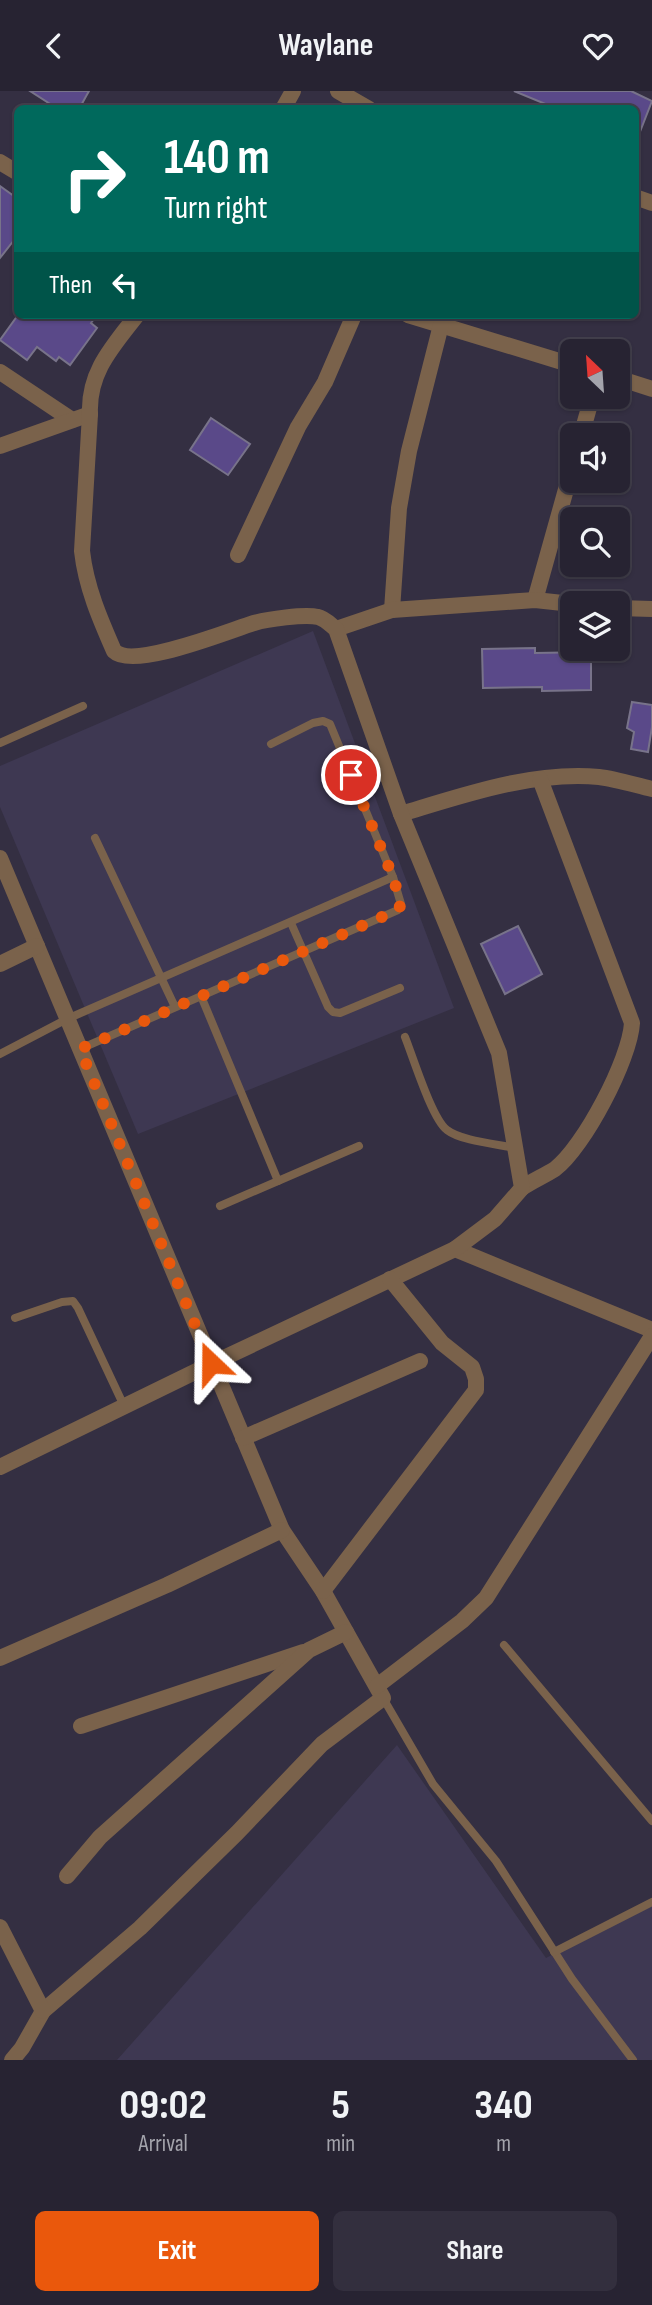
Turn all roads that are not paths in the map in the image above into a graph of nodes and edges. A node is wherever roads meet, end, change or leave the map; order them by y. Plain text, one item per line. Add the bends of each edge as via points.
1 (338, 91) edge
2 (362, 105) edge
3 (134, 319) edge
4 (352, 319) edge
5 (421, 319) edge
6 (441, 325) junction
7 (560, 361) edge
8 (0, 372) edge
9 (630, 382) edge
10 (652, 389) edge
11 (90, 414) junction
12 (72, 420) junction
13 (0, 446) edge
14 (565, 493) edge
15 (238, 555) dead end
16 (535, 600) junction
17 (560, 603) edge
18 (630, 608) edge
19 (652, 609) edge
20 (392, 610) junction
21 (336, 629) junction
22 (83, 706) dead end
23 (0, 743) edge
24 (271, 744) dead end
25 (540, 779) junction
26 (652, 789) edge
27 (401, 814) junction
28 (95, 838) dead end
29 (0, 858) edge
30 (393, 877) junction
31 (290, 923) junction
32 (37, 946) junction
33 (304, 952) junction
34 (0, 964) edge
35 (162, 978) junction
36 (400, 988) dead end
37 (201, 996) junction
38 (175, 1007) junction
39 (67, 1019) junction
40 (405, 1037) dead end
41 (80, 1049) junction
42 (0, 1054) edge
43 (359, 1146) dead end
44 (515, 1148) junction
45 (278, 1181) junction
46 (522, 1188) junction
47 (220, 1206) dead end
48 (455, 1249) junction
49 (390, 1279) junction
50 (15, 1318) dead end
51 (652, 1330) edge
52 (652, 1336) edge
53 (420, 1361) dead end
54 (211, 1363) junction
55 (124, 1406) junction
56 (243, 1439) junction
57 (0, 1467) edge
58 (282, 1530) junction
59 (323, 1591) junction
60 (346, 1632) junction
61 (504, 1646) dead end
62 (309, 1650) junction
63 (0, 1658) edge
64 (380, 1692) junction
65 (81, 1725) dead end
66 (652, 1821) edge
67 (67, 1876) dead end
68 (652, 1902) edge
69 (0, 1927) edge
70 (554, 1952) junction
71 (43, 2011) junction
72 (12, 2060) edge
73 (633, 2060) edge

1 - 2 street
3 - 11 street via 102,361 89,394
4 - 15 street
5 - 6 street
6 - 7 street
6 - 20 street via 399,508
8 - 12 street
9 - 10 street
11 - 12 street
11 - 21 street via 84,569 118,656 156,654 282,617 320,617
12 - 13 street
14 - 16 street
16 - 17 street
16 - 20 street
18 - 19 street
20 - 21 street
21 - 27 street
22 - 23 lane
24 - 30 lane via 313,723 330,724
25 - 26 street via 600,777
25 - 27 street
25 - 46 street via 632,1023 631,1038 598,1112 556,1168
27 - 44 street via 499,1053
28 - 35 lane
29 - 32 street
30 - 31 lane
30 - 33 lane via 401,904 398,910
31 - 33 lane
31 - 35 lane
32 - 34 street
32 - 39 street
33 - 36 lane via 333,1012
33 - 37 lane
35 - 38 lane
35 - 39 lane
37 - 38 lane
37 - 45 lane
38 - 41 lane
39 - 41 street
39 - 42 lane
40 - 44 lane via 436,1116 446,1130
41 - 54 street
43 - 45 lane
44 - 46 street
45 - 47 lane
46 - 48 street via 495,1219
48 - 49 street
48 - 51 street
49 - 54 street
49 - 59 street via 442,1343 472,1367 476,1390
50 - 55 lane via 72,1301
52 - 64 street via 486,1598
53 - 56 street
54 - 55 street
54 - 56 street
55 - 57 street
56 - 58 street
58 - 59 street
58 - 63 street
59 - 60 street
60 - 62 street
60 - 64 street
61 - 66 lane
62 - 65 street
62 - 67 street via 100,1837
64 - 70 lane via 433,1784 496,1861
64 - 71 street via 322,1744 140,1928
68 - 70 lane
69 - 71 street
70 - 73 lane
71 - 72 street

